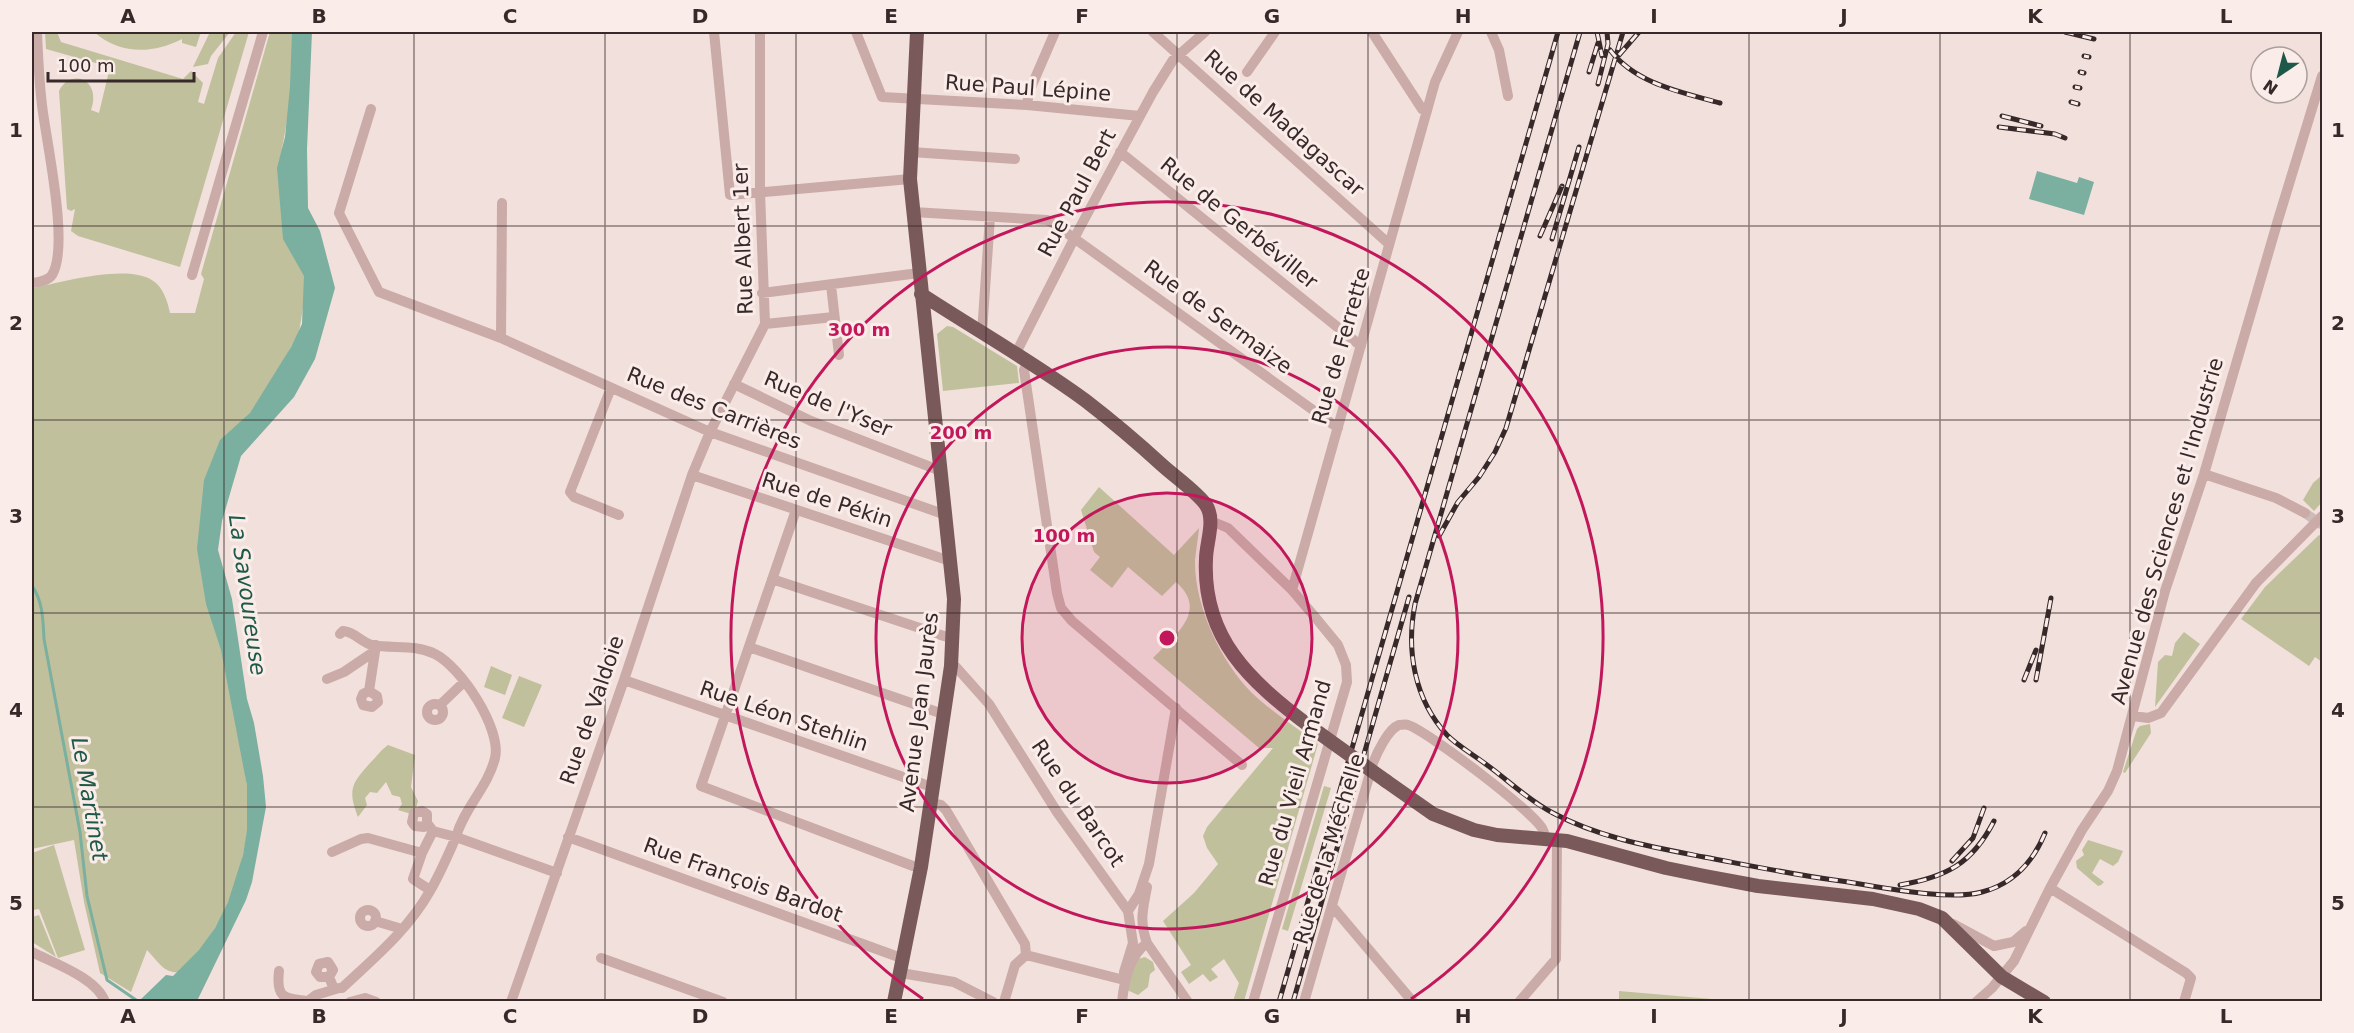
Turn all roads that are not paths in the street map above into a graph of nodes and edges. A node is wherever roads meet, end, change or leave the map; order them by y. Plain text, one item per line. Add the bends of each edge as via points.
1 (37, 32) edge
2 (263, 32) edge
3 (714, 32) edge
4 (760, 32) edge
5 (856, 32) edge
6 (917, 32) edge
7 (1054, 32) edge
8 (1153, 32) edge
9 (1205, 32) edge
10 (1275, 32) edge
11 (1372, 32) edge
12 (1458, 32) edge
13 (1491, 32) edge
14 (1179, 55) junction
15 (1247, 72) dead end
16 (2322, 76) edge
17 (1508, 96) dead end
18 (914, 99) junction
19 (1027, 105) junction
20 (371, 110) dead end
21 (1427, 111) junction
22 (1140, 116) junction
23 (911, 152) junction
24 (1120, 153) junction
25 (1015, 159) dead end
26 (910, 179) junction
27 (760, 192) junction
28 (502, 203) dead end
29 (913, 212) junction
30 (990, 217) junction
31 (1075, 237) junction
32 (1389, 244) junction
33 (919, 273) junction
34 (192, 275) dead end
35 (32, 283) edge
36 (831, 285) junction
37 (762, 293) junction
38 (921, 294) junction
39 (834, 316) junction
40 (765, 324) junction
41 (982, 333) junction
42 (501, 338) junction
43 (1361, 346) junction
44 (1016, 353) junction
45 (839, 355) dead end
46 (1028, 362) junction
47 (734, 384) junction
48 (611, 387) junction
49 (1338, 428) junction
50 (710, 432) junction
51 (941, 471) junction
52 (2204, 474) junction
53 (692, 475) junction
54 (796, 510) junction
55 (2305, 513) tunnel mouth
56 (619, 515) dead end
57 (946, 515) junction
58 (2322, 516) edge
59 (1211, 521) junction
60 (951, 561) junction
61 (772, 579) junction
62 (1292, 591) junction
63 (340, 634) dead end
64 (953, 639) junction
65 (749, 647) junction
66 (376, 648) junction
67 (951, 666) junction
68 (327, 679) dead end
69 (624, 681) junction
70 (464, 682) junction
71 (369, 691) dead end
72 (440, 705) dead end
73 (1176, 708) junction
74 (943, 714) junction
75 (725, 716) junction
76 (2133, 716) junction
77 (1242, 765) dead end
78 (932, 787) junction
79 (930, 803) junction
80 (456, 837) junction
81 (568, 837) junction
82 (1551, 840) junction
83 (332, 852) dead end
84 (422, 853) junction
85 (1149, 864) junction
86 (921, 867) junction
87 (556, 873) junction
88 (2050, 888) junction
89 (430, 890) junction
90 (1332, 906) junction
91 (1128, 910) junction
92 (1142, 915) junction
93 (1942, 918) junction
94 (375, 921) dead end
95 (2030, 927) junction
96 (402, 929) junction
97 (1133, 939) junction
98 (1147, 943) junction
99 (32, 952) edge
100 (1026, 955) junction
101 (601, 958) dead end
102 (903, 966) junction
103 (279, 971) dead end
104 (329, 977) dead end
105 (2002, 977) junction
106 (1124, 980) junction
107 (338, 988) junction
108 (307, 1001) edge
109 (351, 1001) edge
110 (105, 1002) edge
111 (376, 1002) edge
112 (511, 1002) edge
113 (723, 1002) edge
114 (894, 1002) edge
115 (993, 1002) edge
116 (1004, 1002) edge
117 (1122, 1002) edge
118 (1188, 1002) edge
119 (1253, 1002) edge
120 (1304, 1002) edge
121 (1413, 1002) edge
122 (1519, 1002) edge
123 (1976, 1002) edge
124 (2044, 1002) edge
125 (2184, 1002) edge

1 - 35 street via 58,234 53,273 47,280
2 - 34 street
3 - 27 street via 730,195
4 - 27 street, Rue Albert 1er
5 - 18 street, Rue Paul Lépine via 882,98
6 - 18 main road, Avenue Jean Jaurès
7 - 19 street
8 - 14 street, Rue de Madagascar
9 - 14 street, Rue Paul Bert
10 - 15 street
11 - 21 street
12 - 21 street, Rue de Ferrette via 1435,81
13 - 17 street via 1499,50
14 - 22 street, Rue Paul Bert
14 - 32 street, Rue de Madagascar
16 - 52 street, Avenue des Sciences et l'Industrie
18 - 19 street, Rue Paul Lépine
18 - 23 main road, Avenue Jean Jaurès
19 - 22 street, Rue Paul Lépine
20 - 42 street, Rue des Carrières via 339,213 379,292
21 - 32 street, Rue de Ferrette
22 - 24 street, Rue Paul Bert
23 - 25 street
23 - 26 main road, Avenue Jean Jaurès
24 - 31 street, Rue Paul Bert
24 - 43 street, Rue de Gerbéviller
26 - 27 street
26 - 29 main road, Avenue Jean Jaurès
27 - 37 street, Rue Albert 1er
28 - 42 street
29 - 30 street, Rue de Sermaize
29 - 33 main road, Avenue Jean Jaurès
30 - 31 street, Rue de Sermaize via 1047,220
30 - 41 street
31 - 44 street, Rue Paul Bert
31 - 49 street, Rue de Sermaize
32 - 43 street, Rue de Ferrette
33 - 36 street
33 - 38 main road, Avenue Jean Jaurès
36 - 37 street
36 - 39 street
37 - 40 street, Rue Albert 1er
38 - 41 main road
38 - 51 main road, Avenue Jean Jaurès
39 - 40 street
39 - 45 street
40 - 47 street, Rue Albert 1er
41 - 44 main road
42 - 48 street, Rue des Carrières
43 - 49 street, Rue de Ferrette
44 - 46 main road
46 - 59 main road via 1086,401 1150,454 1207,506
46 - 73 street via 1024,370 1061,608
47 - 50 street, Rue Albert 1er
47 - 51 street, Rue de l'Yser via 811,421
48 - 50 street, Rue des Carrières
48 - 56 street via 570,492
49 - 62 street, Rue de Ferrette
50 - 53 street, Rue de Valdoie
50 - 57 street, Rue des Carrières
51 - 57 main road, Avenue Jean Jaurès
52 - 55 street via 2276,498
52 - 76 street, Avenue des Sciences et l'Industrie via 2165,591
53 - 54 street, Rue de Pékin
53 - 69 street, Rue de Valdoie
54 - 60 street, Rue de Pékin
54 - 61 street
57 - 60 main road, Avenue Jean Jaurès
58 - 76 street, bridge via 2256,583 2161,713 2148,718
59 - 62 street, Rue du Vieil Armand via 1228,528
59 - 82 main road, bridge via 1206,559 1212,613 1223,641 1247,674 1273,698 1433,814 1497,835
60 - 64 main road, Avenue Jean Jaurès
61 - 64 street
61 - 65 street
62 - 119 street, Rue du Vieil Armand via 1338,645 1346,665 1347,682
63 - 66 street via 350,632
64 - 67 main road, Avenue Jean Jaurès
65 - 74 street
65 - 75 street
66 - 68 street via 344,672
66 - 70 street via 404,646 435,654
66 - 71 street
67 - 74 main road, Avenue Jean Jaurès
67 - 91 street, Rue du Barcot via 989,704 1057,812
69 - 75 street, Rue Léon Stehlin
69 - 81 street, Rue de Valdoie
70 - 72 street
70 - 80 street via 492,726 496,756
73 - 77 street
73 - 85 street
74 - 78 main road, Avenue Jean Jaurès
75 - 78 street, Rue Léon Stehlin
75 - 86 street via 701,786
76 - 88 street, Avenue des Sciences et l'Industrie via 2108,791
78 - 79 main road, Avenue Jean Jaurès
79 - 86 main road, Avenue Jean Jaurès
79 - 100 street via 946,810 1025,944
80 - 84 street via 430,827
80 - 87 street
80 - 89 street
81 - 87 street, Rue de Valdoie
81 - 102 street, Rue François Bardot
82 - 90 street, Rue de la Méchelle via 1529,813 1442,745 1400,724 1384,741 1373,763
82 - 93 main road via 1758,886 1901,904
82 - 122 street via 1556,959
83 - 84 street via 369,838
84 - 89 street via 413,879
85 - 91 street via 1140,894
85 - 92 street
86 - 102 main road, Avenue Jean Jaurès
87 - 112 street, Rue de Valdoie
88 - 95 street, Avenue des Sciences et l'Industrie
88 - 125 street via 2186,973 2191,978
89 - 96 street
90 - 120 street, Rue de la Méchelle
90 - 121 street
91 - 92 street via 1133,917
91 - 97 street, Rue du Barcot
92 - 98 street
93 - 95 street via 1994,946 2013,942
93 - 105 main road
94 - 96 street
95 - 105 street, Avenue des Sciences et l'Industrie
96 - 107 street
97 - 98 street
97 - 106 street, Rue du Barcot
98 - 106 street
98 - 118 street
99 - 110 street via 89,981 102,993
100 - 106 street
100 - 116 street via 1015,965
101 - 113 street
102 - 114 main road, Avenue Jean Jaurès
102 - 115 street, Rue François Bardot via 954,982
103 - 108 street via 278,987 283,996
104 - 107 street
105 - 123 street, Avenue des Sciences et l'Industrie
105 - 124 main road
106 - 117 street, Rue du Barcot
107 - 108 street
107 - 109 street
109 - 111 street via 364,998

